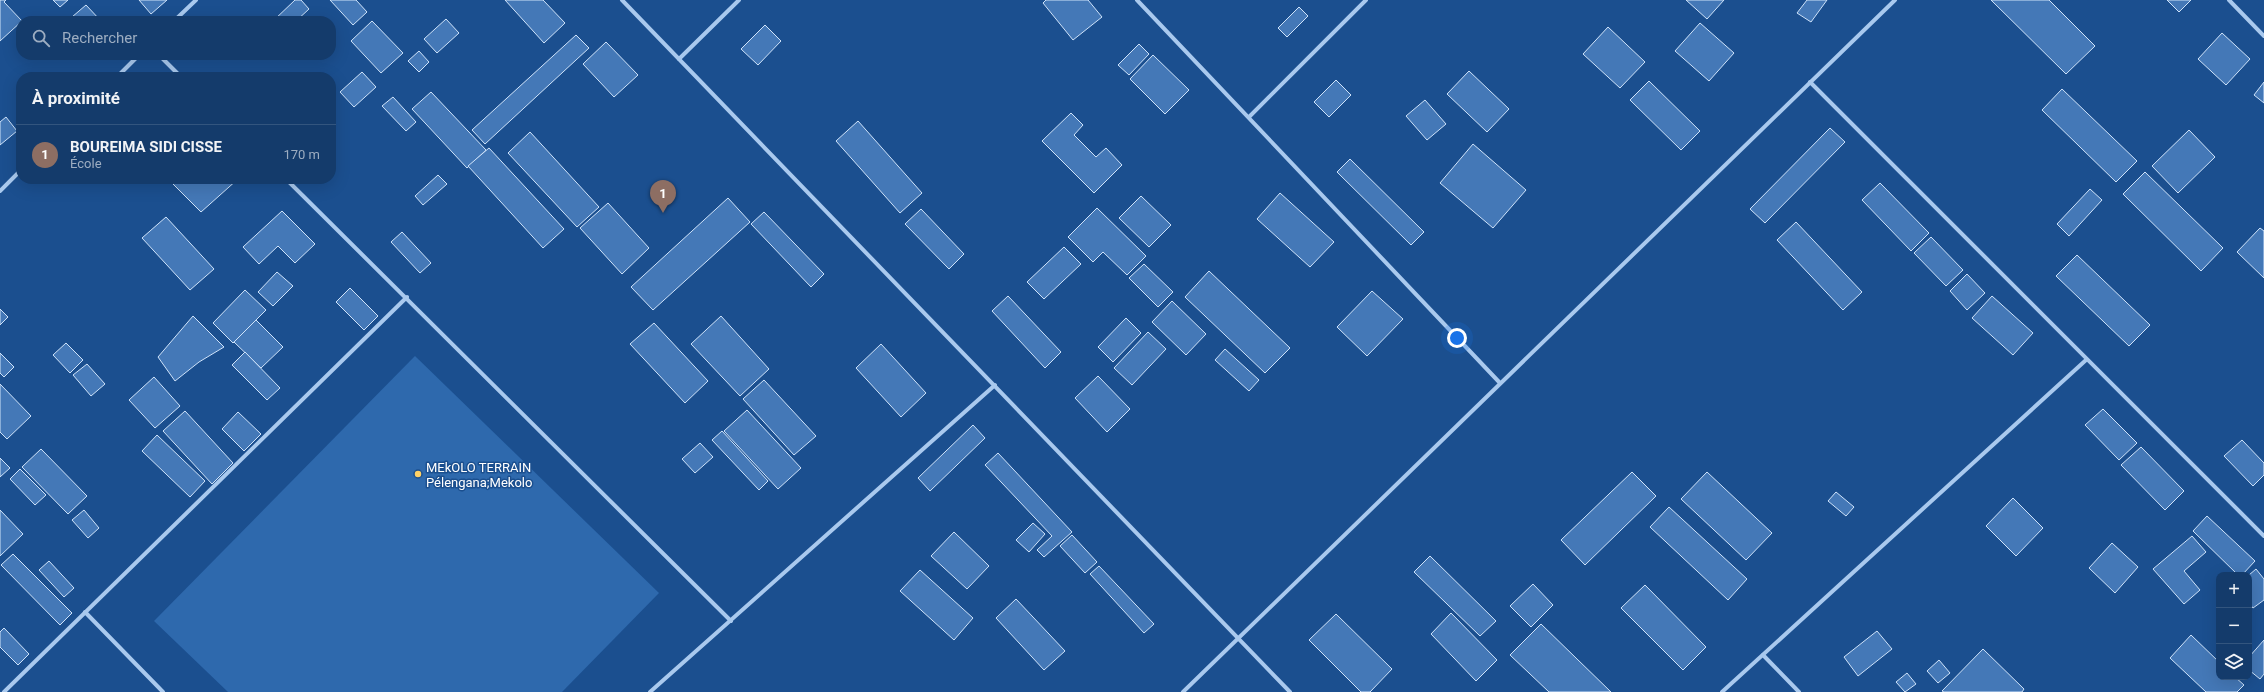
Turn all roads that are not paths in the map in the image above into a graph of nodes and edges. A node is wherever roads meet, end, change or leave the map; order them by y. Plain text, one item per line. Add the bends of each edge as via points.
1 (196, 0) edge
2 (622, 0) edge
3 (739, 0) edge
4 (1137, 0) edge
5 (1366, 0) edge
6 (1895, 0) edge
7 (2229, 0) edge
8 (179, 16) edge
9 (2264, 36) edge
10 (679, 59) junction
11 (135, 60) edge
12 (164, 60) edge
13 (122, 72) edge
14 (176, 72) edge
15 (1810, 82) junction
16 (1249, 117) junction
17 (16, 175) edge
18 (291, 184) edge
19 (0, 191) edge
20 (406, 297) junction
21 (2086, 360) junction
22 (1500, 383) junction
23 (995, 385) junction
24 (2264, 536) edge
25 (85, 612) junction
26 (731, 621) junction
27 (1237, 639) junction
28 (1763, 655) junction
29 (4, 692) edge
30 (163, 692) edge
31 (650, 692) edge
32 (1183, 692) edge
33 (1290, 692) edge
34 (1722, 692) edge
35 (1799, 692) edge

1 - 8 street
2 - 10 street
3 - 10 street
4 - 16 street
5 - 16 street
6 - 15 street
7 - 9 street
10 - 23 street
11 - 13 street
12 - 14 street
15 - 21 street
15 - 22 street
16 - 22 street
17 - 19 street
18 - 20 street
20 - 25 street
20 - 26 street
21 - 24 street
21 - 28 street
22 - 27 street
23 - 26 street
23 - 27 street
25 - 29 street
25 - 30 street
26 - 31 street
27 - 32 street
27 - 33 street
28 - 34 street
28 - 35 street

